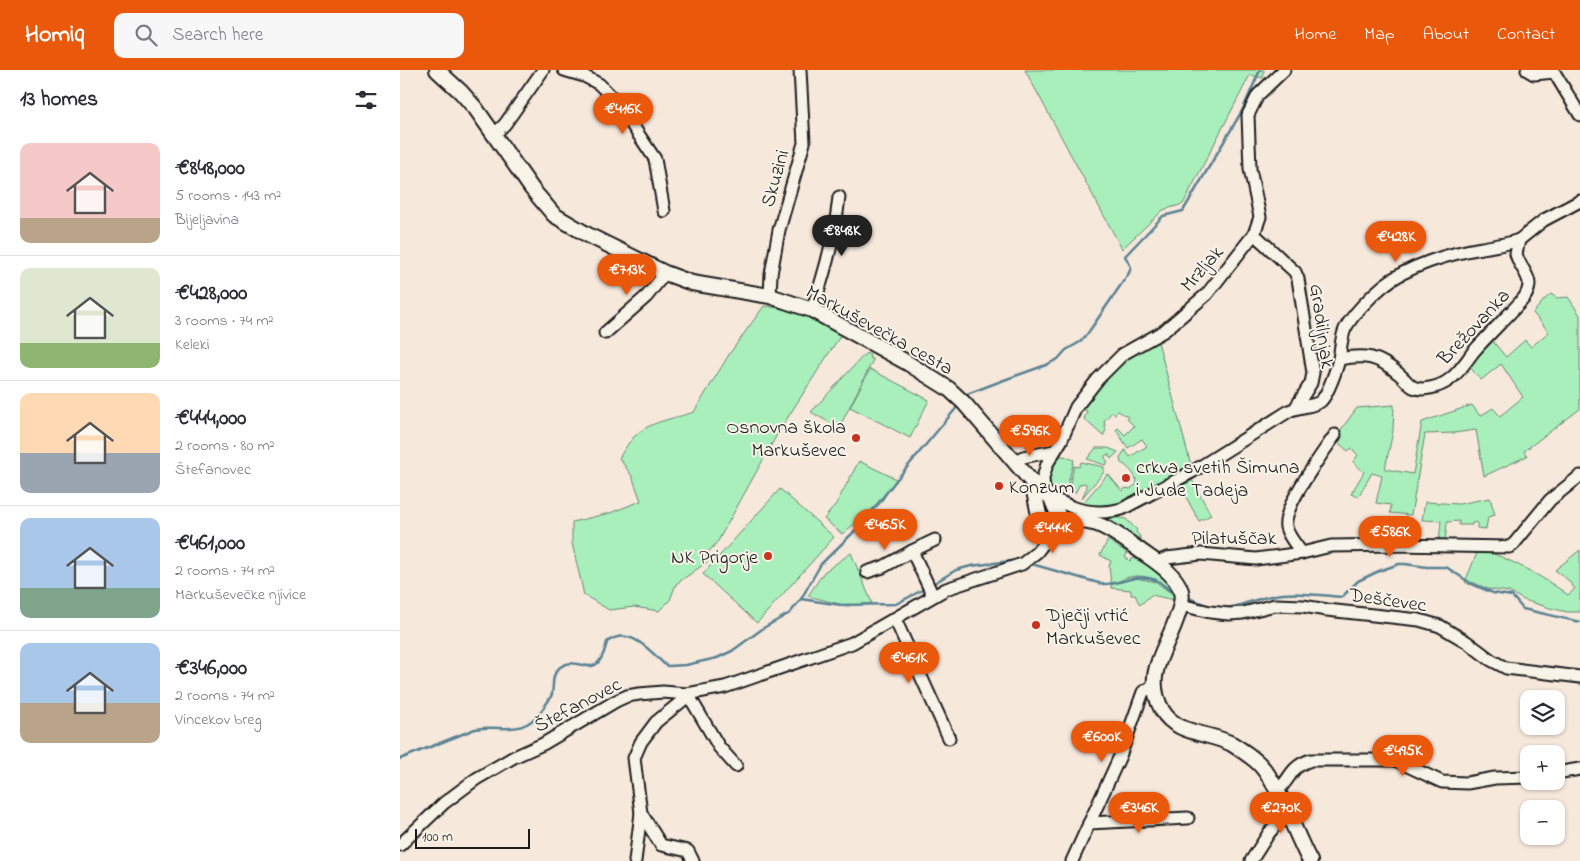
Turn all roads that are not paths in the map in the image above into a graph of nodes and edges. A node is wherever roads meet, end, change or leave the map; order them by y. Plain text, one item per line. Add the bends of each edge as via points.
1 (437, 70) edge
2 (543, 70) edge
3 (564, 70) edge
4 (800, 70) edge
5 (1284, 70) edge
6 (1527, 70) edge
7 (1580, 116) edge
8 (494, 135) junction
9 (840, 197) dead end
10 (1580, 201) edge
11 (664, 212) dead end
12 (1254, 234) junction
13 (1519, 240) junction
14 (665, 273) junction
15 (770, 296) junction
16 (812, 310) junction
17 (605, 333) dead end
18 (1339, 359) junction
19 (1296, 407) junction
20 (1335, 435) dead end
21 (1054, 451) junction
22 (1009, 456) junction
23 (1580, 476) edge
24 (1046, 498) junction
25 (1057, 528) junction
26 (935, 540) dead end
27 (912, 551) junction
28 (1302, 553) junction
29 (1157, 562) junction
30 (867, 572) dead end
31 (930, 589) junction
32 (1181, 598) junction
33 (895, 620) junction
34 (1580, 677) edge
35 (1154, 685) junction
36 (689, 694) junction
37 (949, 738) dead end
38 (736, 766) dead end
39 (1580, 769) edge
40 (1565, 772) edge
41 (1520, 777) edge
42 (1276, 791) junction
43 (1287, 812) junction
44 (641, 813) junction
45 (1188, 818) dead end
46 (1089, 823) junction
47 (400, 845) edge
48 (1250, 860) edge
49 (635, 861) edge
50 (693, 861) edge
51 (1072, 861) edge
52 (1310, 861) edge

1 - 8 main road, Markuševečka cesta via 461,92
2 - 8 street
3 - 11 street via 599,84 616,101 655,159
4 - 15 street, Skuzini via 804,143 779,230
5 - 12 street, Mrzljak via 1258,95 1248,115 1250,169 1260,217
6 - 7 street via 1534,74 1554,72
8 - 14 main road, Markuševečka cesta via 554,215
9 - 16 street via 837,222
10 - 13 street via 1544,220
12 - 19 street, Gradiljnjak via 1290,266 1298,280 1313,373 1312,383
12 - 21 street, Mrzljak via 1207,294 1164,331 1123,354 1098,379 1076,407
13 - 18 street via 1436,260 1384,284 1350,321 1342,339
13 - 18 street, Brežovanka via 1516,254 1529,283 1529,291 1448,381 1419,389 1378,360 1357,356
14 - 15 main road, Markuševečka cesta via 692,283
14 - 17 street via 648,296
15 - 16 main road, Markuševečka cesta
16 - 22 main road, Markuševečka cesta via 949,389
18 - 19 street via 1322,400
19 - 24 street via 1192,472 1122,509 1092,512
20 - 28 street via 1285,516 1286,527
21 - 22 street via 1023,457
21 - 24 street, Mrzljak via 1044,472
22 - 24 main road, Markuševečka cesta
23 - 28 street, Pilatuščak via 1550,500 1514,546 1331,546
24 - 25 main road
25 - 29 main road via 1078,520 1098,524
25 - 31 street, Štefanovec via 1027,561
26 - 27 street
27 - 30 street
27 - 31 street
28 - 29 street, Pilatuščak via 1256,559 1188,554
29 - 32 main road via 1173,578
31 - 33 street, Štefanovec
32 - 34 street, Deščevec via 1210,612 1229,614 1276,605 1419,620 1440,626 1506,668
32 - 35 main road via 1177,617 1158,660
33 - 36 street, Štefanovec via 852,643 725,687
33 - 37 street
35 - 42 main road via 1163,711 1173,722 1231,743 1258,762
35 - 46 street via 1143,692 1120,756
36 - 38 street via 719,747
36 - 44 street via 656,722 634,758
36 - 47 street, Štefanovec via 639,694 616,701 476,780 444,803
39 - 40 street
41 - 42 street via 1467,783 1442,782 1396,760 1311,760 1294,768
42 - 43 main road
43 - 48 street
43 - 52 main road
44 - 49 street
44 - 50 street via 661,845 688,851
45 - 46 street
46 - 51 street

